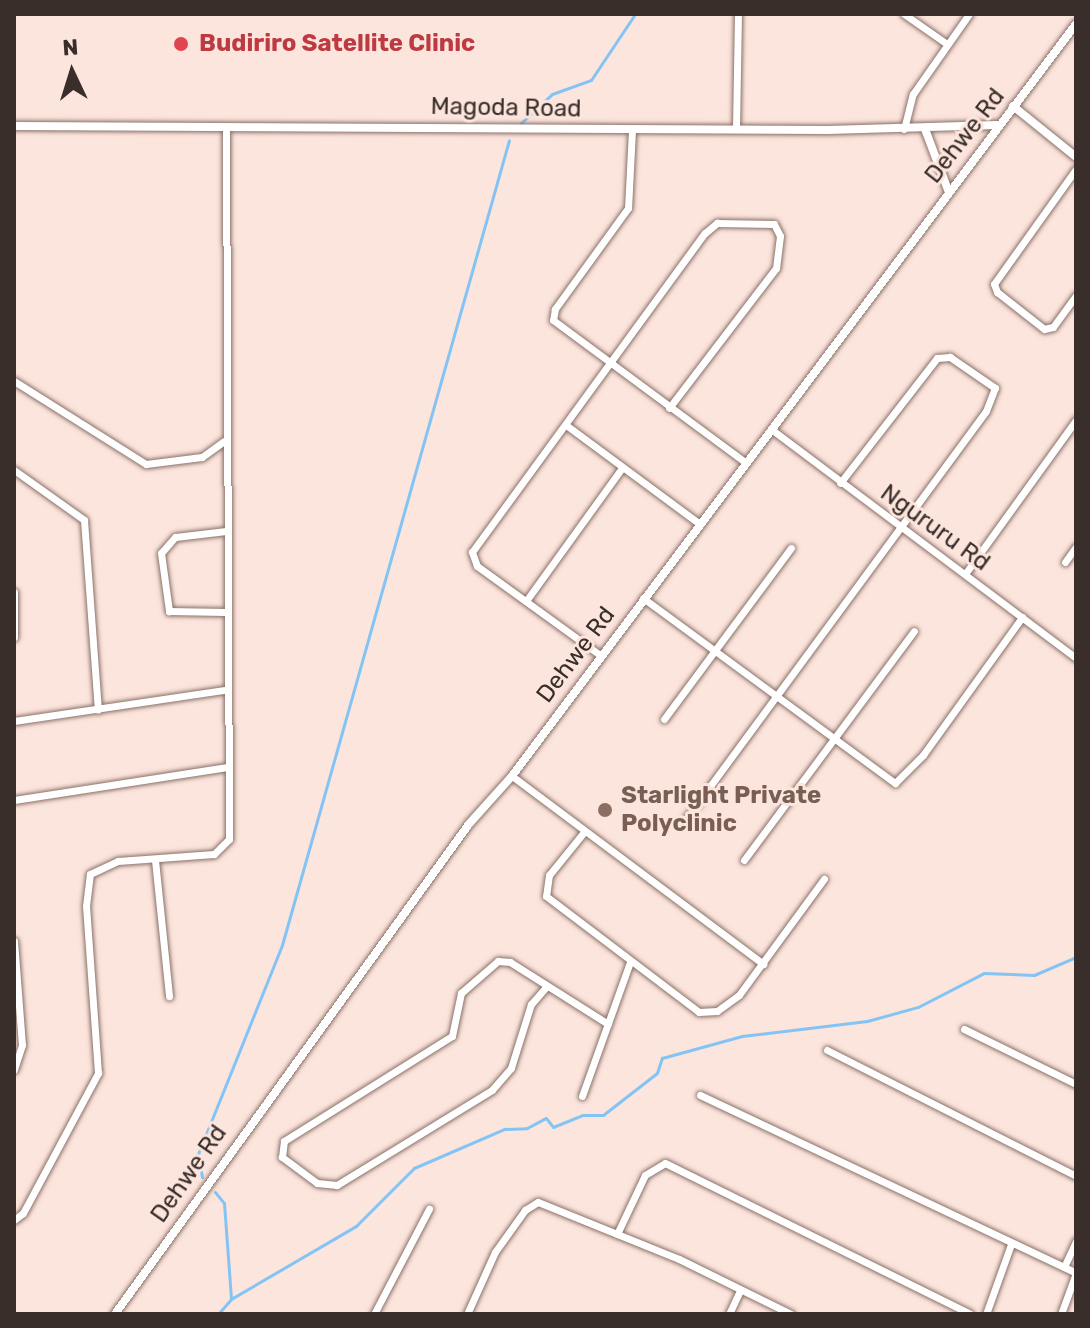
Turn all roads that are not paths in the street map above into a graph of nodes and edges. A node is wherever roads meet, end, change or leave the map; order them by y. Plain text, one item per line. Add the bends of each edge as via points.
1 (738, 14) edge
2 (904, 14) edge
3 (969, 14) edge
4 (1076, 24) edge
5 (947, 44) junction
6 (1013, 106) junction
7 (997, 125) junction
8 (14, 126) edge
9 (226, 127) junction
10 (736, 128) junction
11 (904, 129) junction
12 (925, 129) junction
13 (632, 130) junction
14 (1076, 157) edge
15 (1076, 169) edge
16 (948, 190) junction
17 (1076, 295) edge
18 (611, 365) junction
19 (14, 381) edge
20 (669, 408) junction
21 (1076, 420) edge
22 (566, 425) junction
23 (771, 429) junction
24 (224, 441) junction
25 (746, 463) junction
26 (622, 468) junction
27 (14, 470) edge
28 (840, 483) junction
29 (700, 524) junction
30 (900, 527) junction
31 (226, 531) junction
32 (1076, 547) edge
33 (791, 548) dead end
34 (1065, 562) dead end
35 (965, 574) junction
36 (14, 592) edge
37 (643, 598) junction
38 (526, 601) junction
39 (226, 612) junction
40 (1022, 617) junction
41 (914, 631) dead end
42 (14, 637) edge
43 (714, 652) junction
44 (600, 655) junction
45 (1076, 658) edge
46 (225, 690) junction
47 (775, 695) junction
48 (98, 709) junction
49 (664, 719) dead end
50 (14, 721) edge
51 (832, 737) junction
52 (227, 767) junction
53 (512, 776) junction
54 (14, 800) edge
55 (683, 823) dead end
56 (584, 832) junction
57 (155, 860) junction
58 (744, 860) dead end
59 (824, 879) dead end
60 (14, 941) edge
61 (630, 962) junction
62 (763, 964) junction
63 (546, 987) junction
64 (169, 996) dead end
65 (608, 1024) junction
66 (964, 1029) dead end
67 (827, 1050) dead end
68 (14, 1070) edge
69 (1076, 1084) edge
70 (700, 1095) dead end
71 (582, 1096) dead end
72 (1076, 1176) edge
73 (429, 1209) dead end
74 (14, 1220) edge
75 (617, 1234) junction
76 (1076, 1241) edge
77 (1011, 1244) junction
78 (1064, 1267) junction
79 (1076, 1273) edge
80 (740, 1290) junction
81 (115, 1314) edge
82 (374, 1314) edge
83 (467, 1314) edge
84 (729, 1314) edge
85 (791, 1314) edge
86 (970, 1314) edge
87 (986, 1314) edge
88 (1061, 1314) edge

1 - 10 street
2 - 5 street
3 - 5 street
4 - 6 street, Dehwe Rd
5 - 11 street via 913,94
6 - 7 street, Dehwe Rd
6 - 14 street
7 - 12 street, Magoda Road
7 - 16 street, Dehwe Rd
8 - 9 street, Magoda Road
9 - 13 street, Magoda Road
9 - 24 street
10 - 11 street, Magoda Road
10 - 13 street, Magoda Road
11 - 12 street, Magoda Road
12 - 16 street
13 - 18 street via 628,208 553,315 559,328
15 - 17 street via 994,284 1044,329 1053,327
16 - 23 street, Dehwe Rd
18 - 20 street
18 - 20 street via 710,228 732,222 774,224 780,236 779,262
18 - 22 street
19 - 24 street via 146,464 202,457
20 - 25 street
21 - 35 street
22 - 26 street
22 - 38 street via 472,552 477,566
23 - 25 street, Dehwe Rd
23 - 28 street, Ngururu Rd
24 - 31 street
25 - 29 street, Dehwe Rd
26 - 29 street
26 - 38 street
27 - 48 street via 84,520
28 - 30 street, Ngururu Rd
28 - 30 street via 937,358 950,357 995,388 991,404
29 - 37 street, Dehwe Rd
30 - 35 street, Ngururu Rd
30 - 47 street
31 - 39 street
31 - 39 street via 175,537 161,553 169,611
32 - 34 street
33 - 43 street
35 - 40 street, Ngururu Rd
36 - 42 street
37 - 43 street
37 - 44 street, Dehwe Rd
38 - 44 street
39 - 46 street
40 - 45 street, Ngururu Rd
40 - 51 street via 900,782 887,780
41 - 51 street
43 - 47 street
43 - 49 street
44 - 53 street, Dehwe Rd
46 - 48 street
46 - 52 street
47 - 51 street
47 - 55 street
48 - 50 street
51 - 58 street
52 - 54 street
52 - 57 street via 227,843 214,854
53 - 56 street
53 - 81 street, Dehwe Rd via 469,824 266,1098
56 - 61 street via 549,875 546,896
56 - 62 street
57 - 64 street
57 - 74 street via 104,864 86,881 98,1073 23,1213
59 - 62 street
60 - 68 street via 22,1045
61 - 62 street via 691,1008 707,1013 728,1006
61 - 65 street
63 - 63 street via 510,962 487,966 459,997 458,1029 452,1036 284,1141 282,1157 317,1183 337,1185 492,1090 508,1075 531,1004
63 - 65 street
65 - 71 street
66 - 69 street
67 - 72 street
70 - 77 street
73 - 82 street
75 - 80 street
75 - 83 street via 545,1203 531,1205 495,1252
75 - 86 street via 645,1175 665,1163
76 - 78 street
77 - 78 street
77 - 87 street
78 - 79 street
79 - 88 street
80 - 84 street
80 - 85 street

